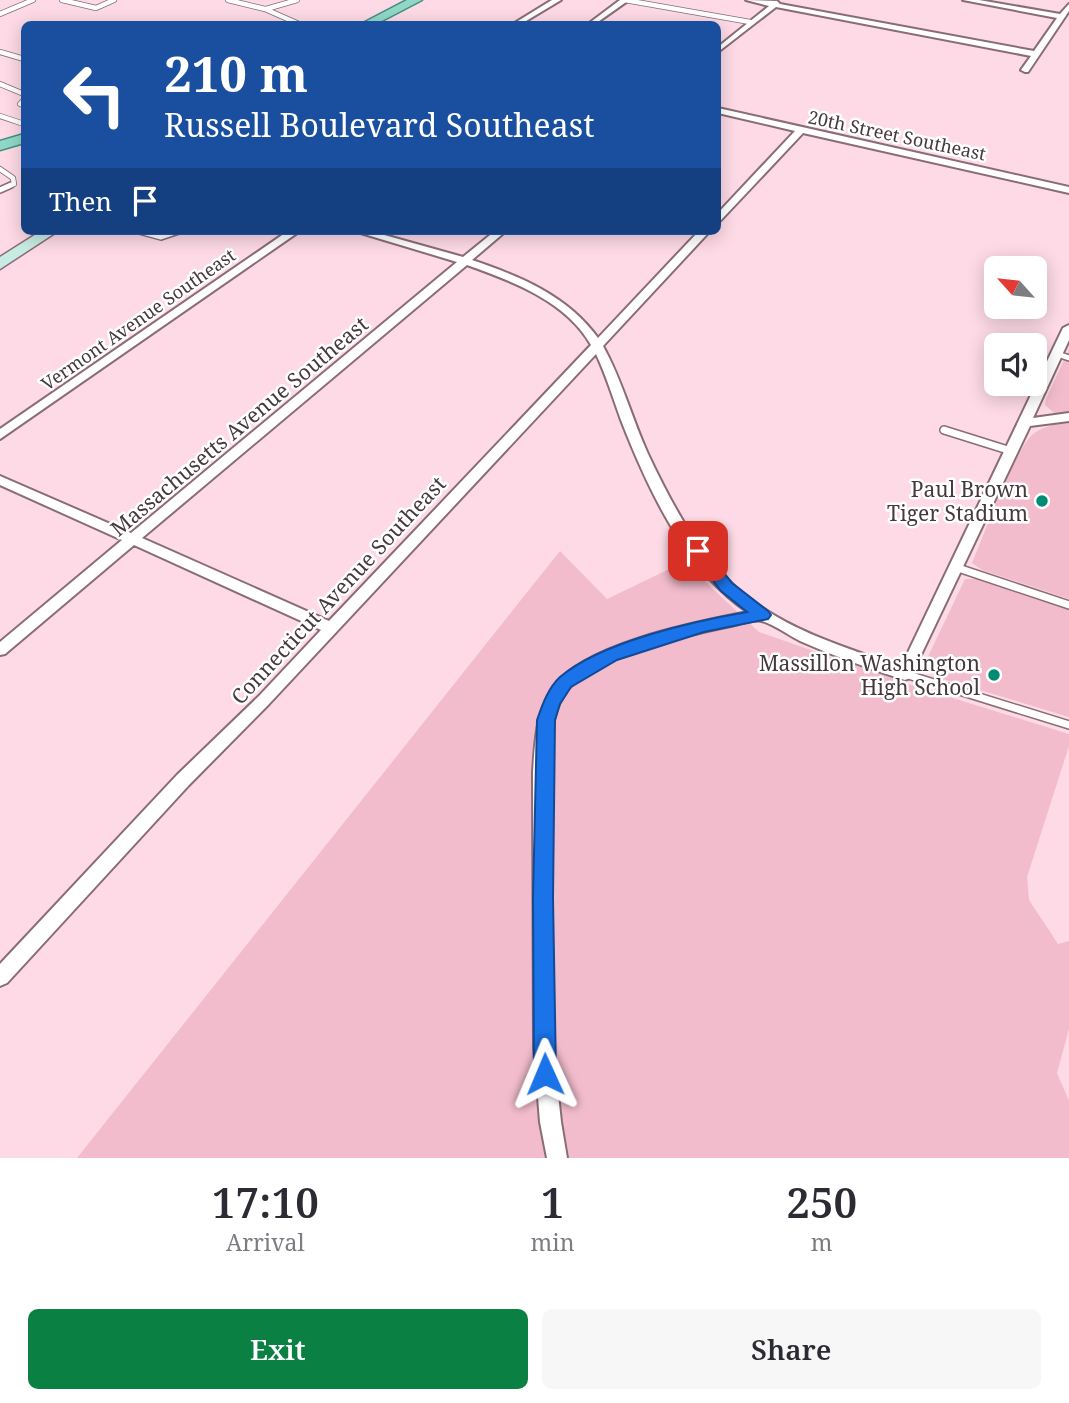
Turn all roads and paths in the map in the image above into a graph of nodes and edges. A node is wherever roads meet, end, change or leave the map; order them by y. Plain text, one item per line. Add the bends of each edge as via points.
1 (33, 0) edge
2 (62, 0) edge
3 (114, 0) edge
4 (228, 0) edge
5 (297, 0) edge
6 (416, 0) edge
7 (558, 0) edge
8 (625, 0) edge
9 (750, 0) edge
10 (967, 0) edge
11 (778, 2) edge
12 (1069, 6) edge
13 (265, 9) junction
14 (0, 14) edge
15 (1062, 17) junction
16 (283, 21) edge
17 (373, 21) edge
18 (522, 21) edge
19 (595, 21) edge
20 (750, 22) junction
21 (721, 47) edge
22 (0, 52) edge
23 (1035, 54) junction
24 (21, 58) edge
25 (1025, 70) dead end
26 (0, 84) edge
27 (21, 93) edge
28 (721, 112) edge
29 (0, 116) edge
30 (21, 123) edge
31 (802, 130) junction
32 (21, 139) edge
33 (0, 146) edge
34 (0, 169) edge
35 (0, 190) edge
36 (1069, 190) edge
37 (721, 215) edge
38 (45, 235) edge
39 (289, 235) edge
40 (372, 235) edge
41 (496, 235) edge
42 (701, 235) edge
43 (464, 263) junction
44 (0, 264) edge
45 (1069, 328) edge
46 (597, 346) junction
47 (1063, 356) edge
48 (1069, 417) edge
49 (1025, 423) junction
50 (944, 430) dead end
51 (0, 435) edge
52 (1012, 451) junction
53 (0, 480) edge
54 (135, 538) junction
55 (955, 567) junction
56 (1069, 605) edge
57 (762, 615) junction
58 (331, 628) junction
59 (0, 650) edge
60 (905, 674) junction
61 (1069, 725) edge
62 (0, 977) edge
63 (557, 1158) edge

1 - 14 lane
2 - 3 lane via 96,8
4 - 13 lane
5 - 13 lane
6 - 17 main road
7 - 18 street
8 - 19 street
8 - 20 lane
9 - 11 street
10 - 15 street
11 - 20 street
11 - 23 street
12 - 15 street
13 - 16 lane
15 - 23 street
20 - 21 street
22 - 24 lane
23 - 25 street
26 - 27 lane
28 - 31 street, 20th Street Southeast
29 - 30 lane
31 - 36 street, 20th Street Southeast
31 - 37 street
32 - 33 main road
34 - 35 lane via 14,184
38 - 44 street
39 - 51 street, Vermont Avenue Southeast
40 - 43 street
41 - 43 street, Massachusetts Avenue Southeast
42 - 46 street, Connecticut Avenue Southeast
43 - 46 street via 541,292 574,315
43 - 54 street, Massachusetts Avenue Southeast
45 - 47 street
46 - 57 street via 673,513 727,587
46 - 58 street, Connecticut Avenue Southeast
47 - 49 street
48 - 49 street
49 - 52 street
50 - 52 lane
52 - 55 street
53 - 54 street
54 - 58 street
54 - 59 street, Massachusetts Avenue Southeast
55 - 56 lane
55 - 60 street
57 - 60 street via 827,646
57 - 63 street via 703,626 611,656 575,674 552,702 544,736 543,925 545,1074
58 - 62 street, Connecticut Avenue Southeast
60 - 61 lane

